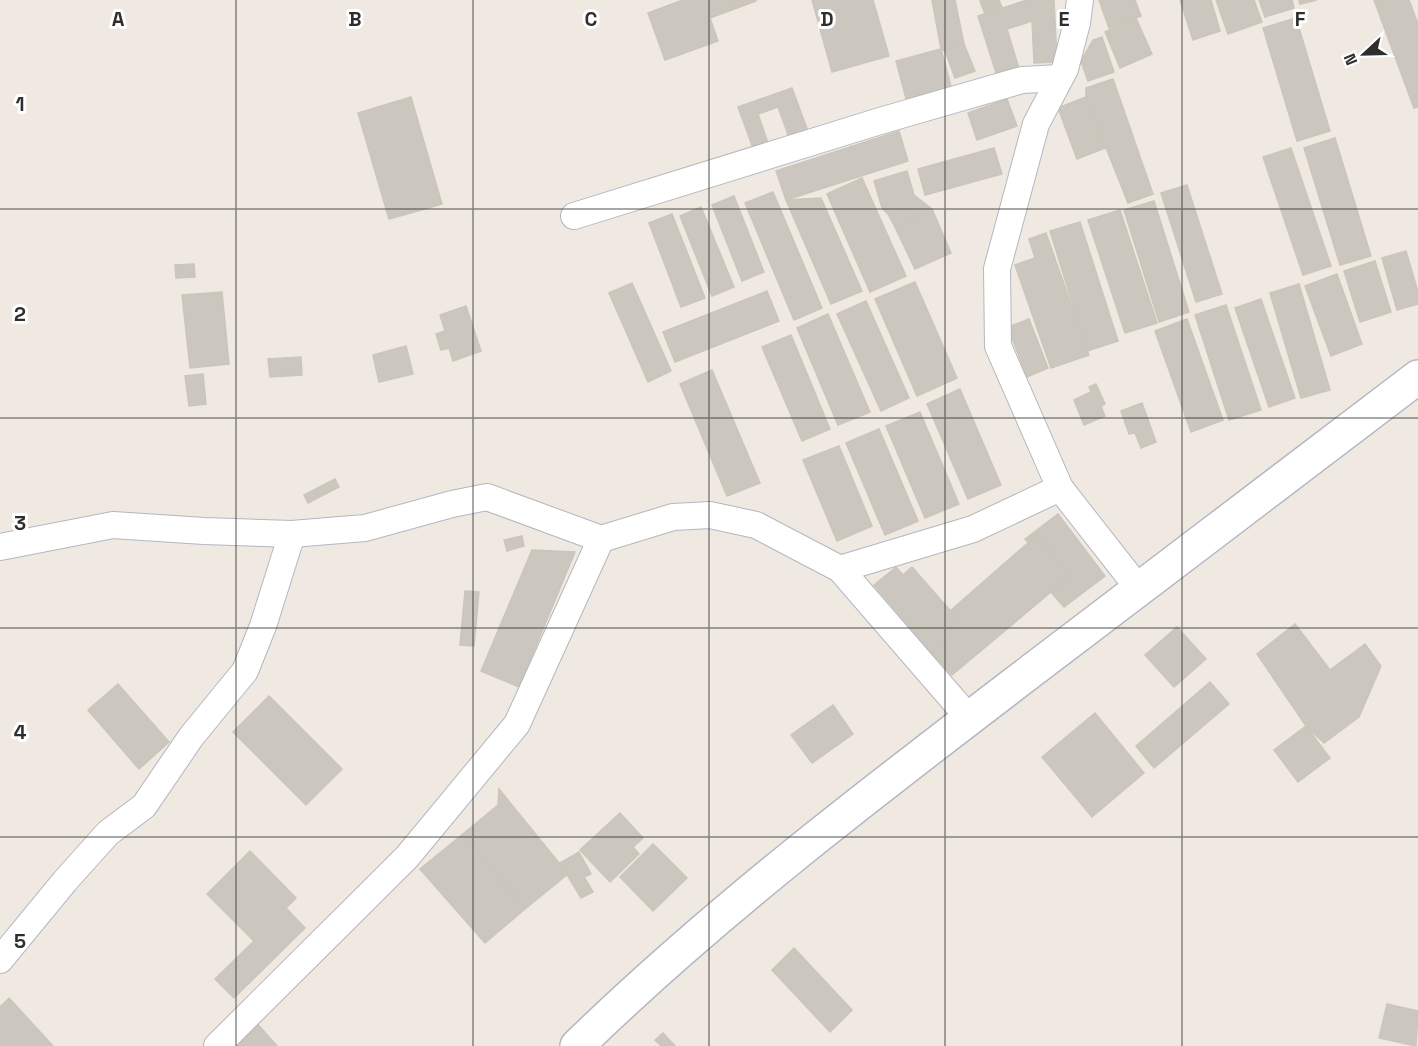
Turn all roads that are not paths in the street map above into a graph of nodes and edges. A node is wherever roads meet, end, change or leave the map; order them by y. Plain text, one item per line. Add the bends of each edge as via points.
1 (1080, 0) edge
2 (1060, 78) junction
3 (574, 216) dead end
4 (1418, 377) edge
5 (1060, 488) junction
6 (292, 534) junction
7 (601, 539) junction
8 (0, 547) edge
9 (840, 569) junction
10 (1139, 589) junction
11 (969, 718) junction
12 (0, 960) edge
13 (217, 1046) edge
14 (577, 1046) edge

1 - 2 street
2 - 3 street via 1011,83
2 - 5 street via 1036,124 997,269 998,346
4 - 10 main road
5 - 9 street via 973,529
5 - 10 street
6 - 7 street via 365,528 487,497
6 - 8 street via 112,525
6 - 12 street via 245,671 144,806 108,833
7 - 9 street via 673,517 710,515 756,525
7 - 13 street via 517,724 406,857
9 - 11 street
10 - 11 main road
11 - 14 main road via 734,904 632,992

